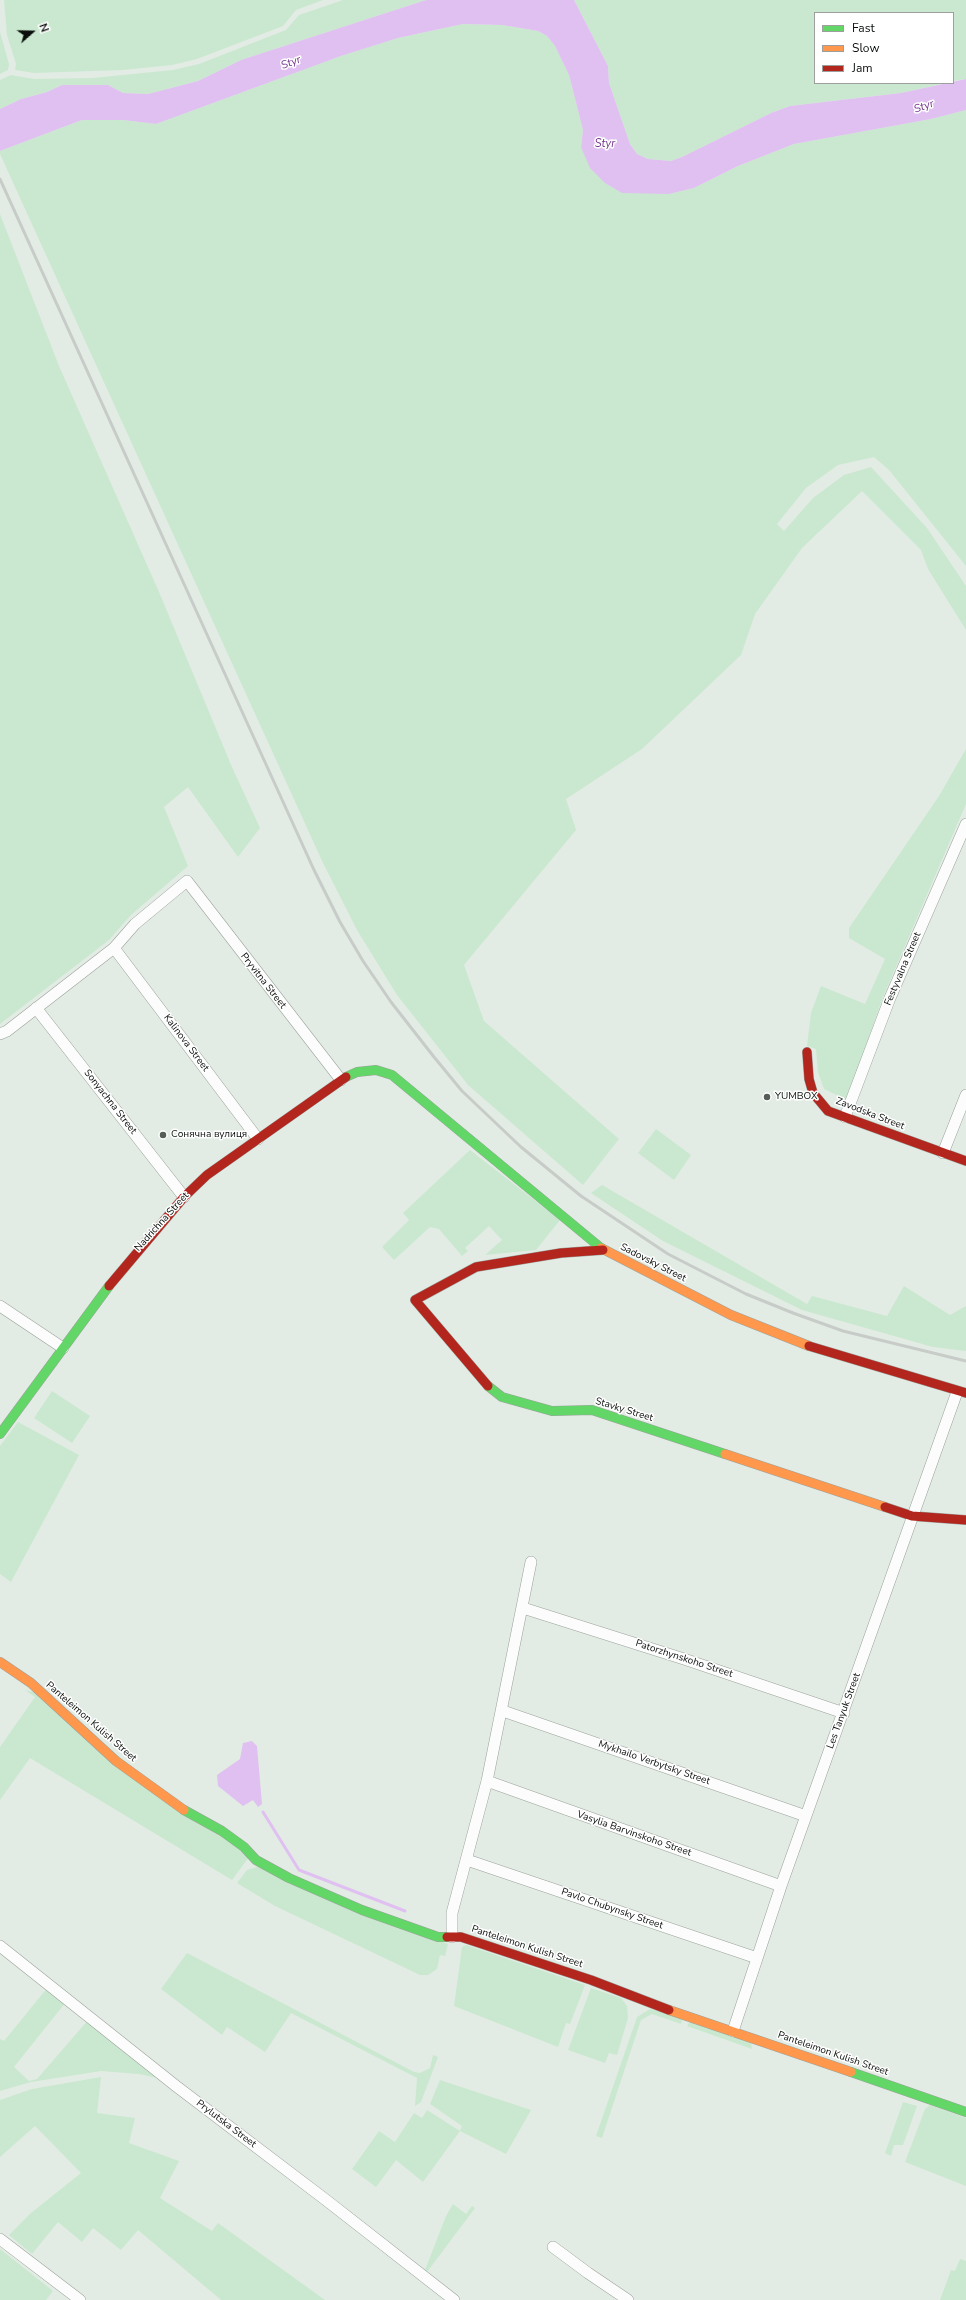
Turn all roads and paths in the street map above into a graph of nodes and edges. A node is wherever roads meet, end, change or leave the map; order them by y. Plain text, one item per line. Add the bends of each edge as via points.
1 (966, 824) edge
2 (114, 948) junction
3 (36, 1008) junction
4 (0, 1034) edge
5 (807, 1052) dead end
6 (376, 1070) joint
7 (341, 1080) junction
8 (966, 1095) edge
9 (845, 1117) junction
10 (258, 1139) junction
11 (943, 1153) junction
12 (966, 1161) edge
13 (184, 1197) junction
14 (603, 1250) junction
15 (0, 1306) edge
16 (63, 1348) junction
17 (962, 1393) edge
18 (4, 1421) edge
19 (0, 1434) edge
20 (912, 1516) junction
21 (966, 1520) edge
22 (531, 1562) dead end
23 (523, 1608) junction
24 (0, 1662) edge
25 (502, 1711) junction
26 (844, 1714) junction
27 (487, 1782) junction
28 (806, 1816) junction
29 (467, 1860) junction
30 (782, 1886) junction
31 (452, 1937) junction
32 (0, 1946) edge
33 (757, 1958) junction
34 (733, 2031) junction
35 (966, 2112) edge
36 (0, 2239) edge
37 (554, 2247) dead end
38 (80, 2300) edge
39 (454, 2300) edge
40 (628, 2300) edge

1 - 9 street, Festyvalna Street via 890,998
2 - 3 street
2 - 7 street, Pryvitna Street via 136,924 187,881
2 - 10 street, Kalinova Street
3 - 4 street
3 - 13 street, Sonyachna Street
5 - 9 street, Zavodska Street via 813,1093 828,1111
6 - 7 street, Nadrichna Street via 357,1072
6 - 14 street, Sadovsky Street via 392,1075
7 - 10 street, Nadrichna Street
8 - 11 street
9 - 11 street, Zavodska Street
10 - 13 street, Nadrichna Street via 207,1175
11 - 12 street, Zavodska Street
13 - 16 street, Nadrichna Street via 123,1267
14 - 17 street, Sadovsky Street via 731,1315 797,1343
14 - 20 street, Stavky Street via 561,1253 476,1267 415,1300 491,1389 502,1397 552,1411 592,1410
15 - 16 street
16 - 18 street, Nadrichna Street
17 - 20 street, Les Tanyuk Street
18 - 19 street, Nadrichna Street
20 - 21 street
20 - 26 street, Les Tanyuk Street
22 - 23 street
23 - 25 street
23 - 26 street, Patorzhynskoho Street via 684,1659
24 - 31 street, Panteleimon Kulish Street via 31,1683 116,1761 185,1811 222,1831 244,1847 256,1860 362,1910 438,1937
25 - 27 street
25 - 28 street, Mykhailo Verbytsky Street
26 - 28 street, Les Tanyuk Street
27 - 29 street
27 - 30 street, Vasylia Barvinskoho Street
28 - 30 street, Les Tanyuk Street
29 - 31 street via 452,1912
29 - 33 street, Pavlo Chubynsky Street
30 - 33 street, Les Tanyuk Street
31 - 34 street, Panteleimon Kulish Street via 461,1937 590,1980
32 - 39 street, Prylutska Street via 176,2086
33 - 34 street, Les Tanyuk Street
34 - 35 street, Panteleimon Kulish Street
36 - 38 street
37 - 40 street

